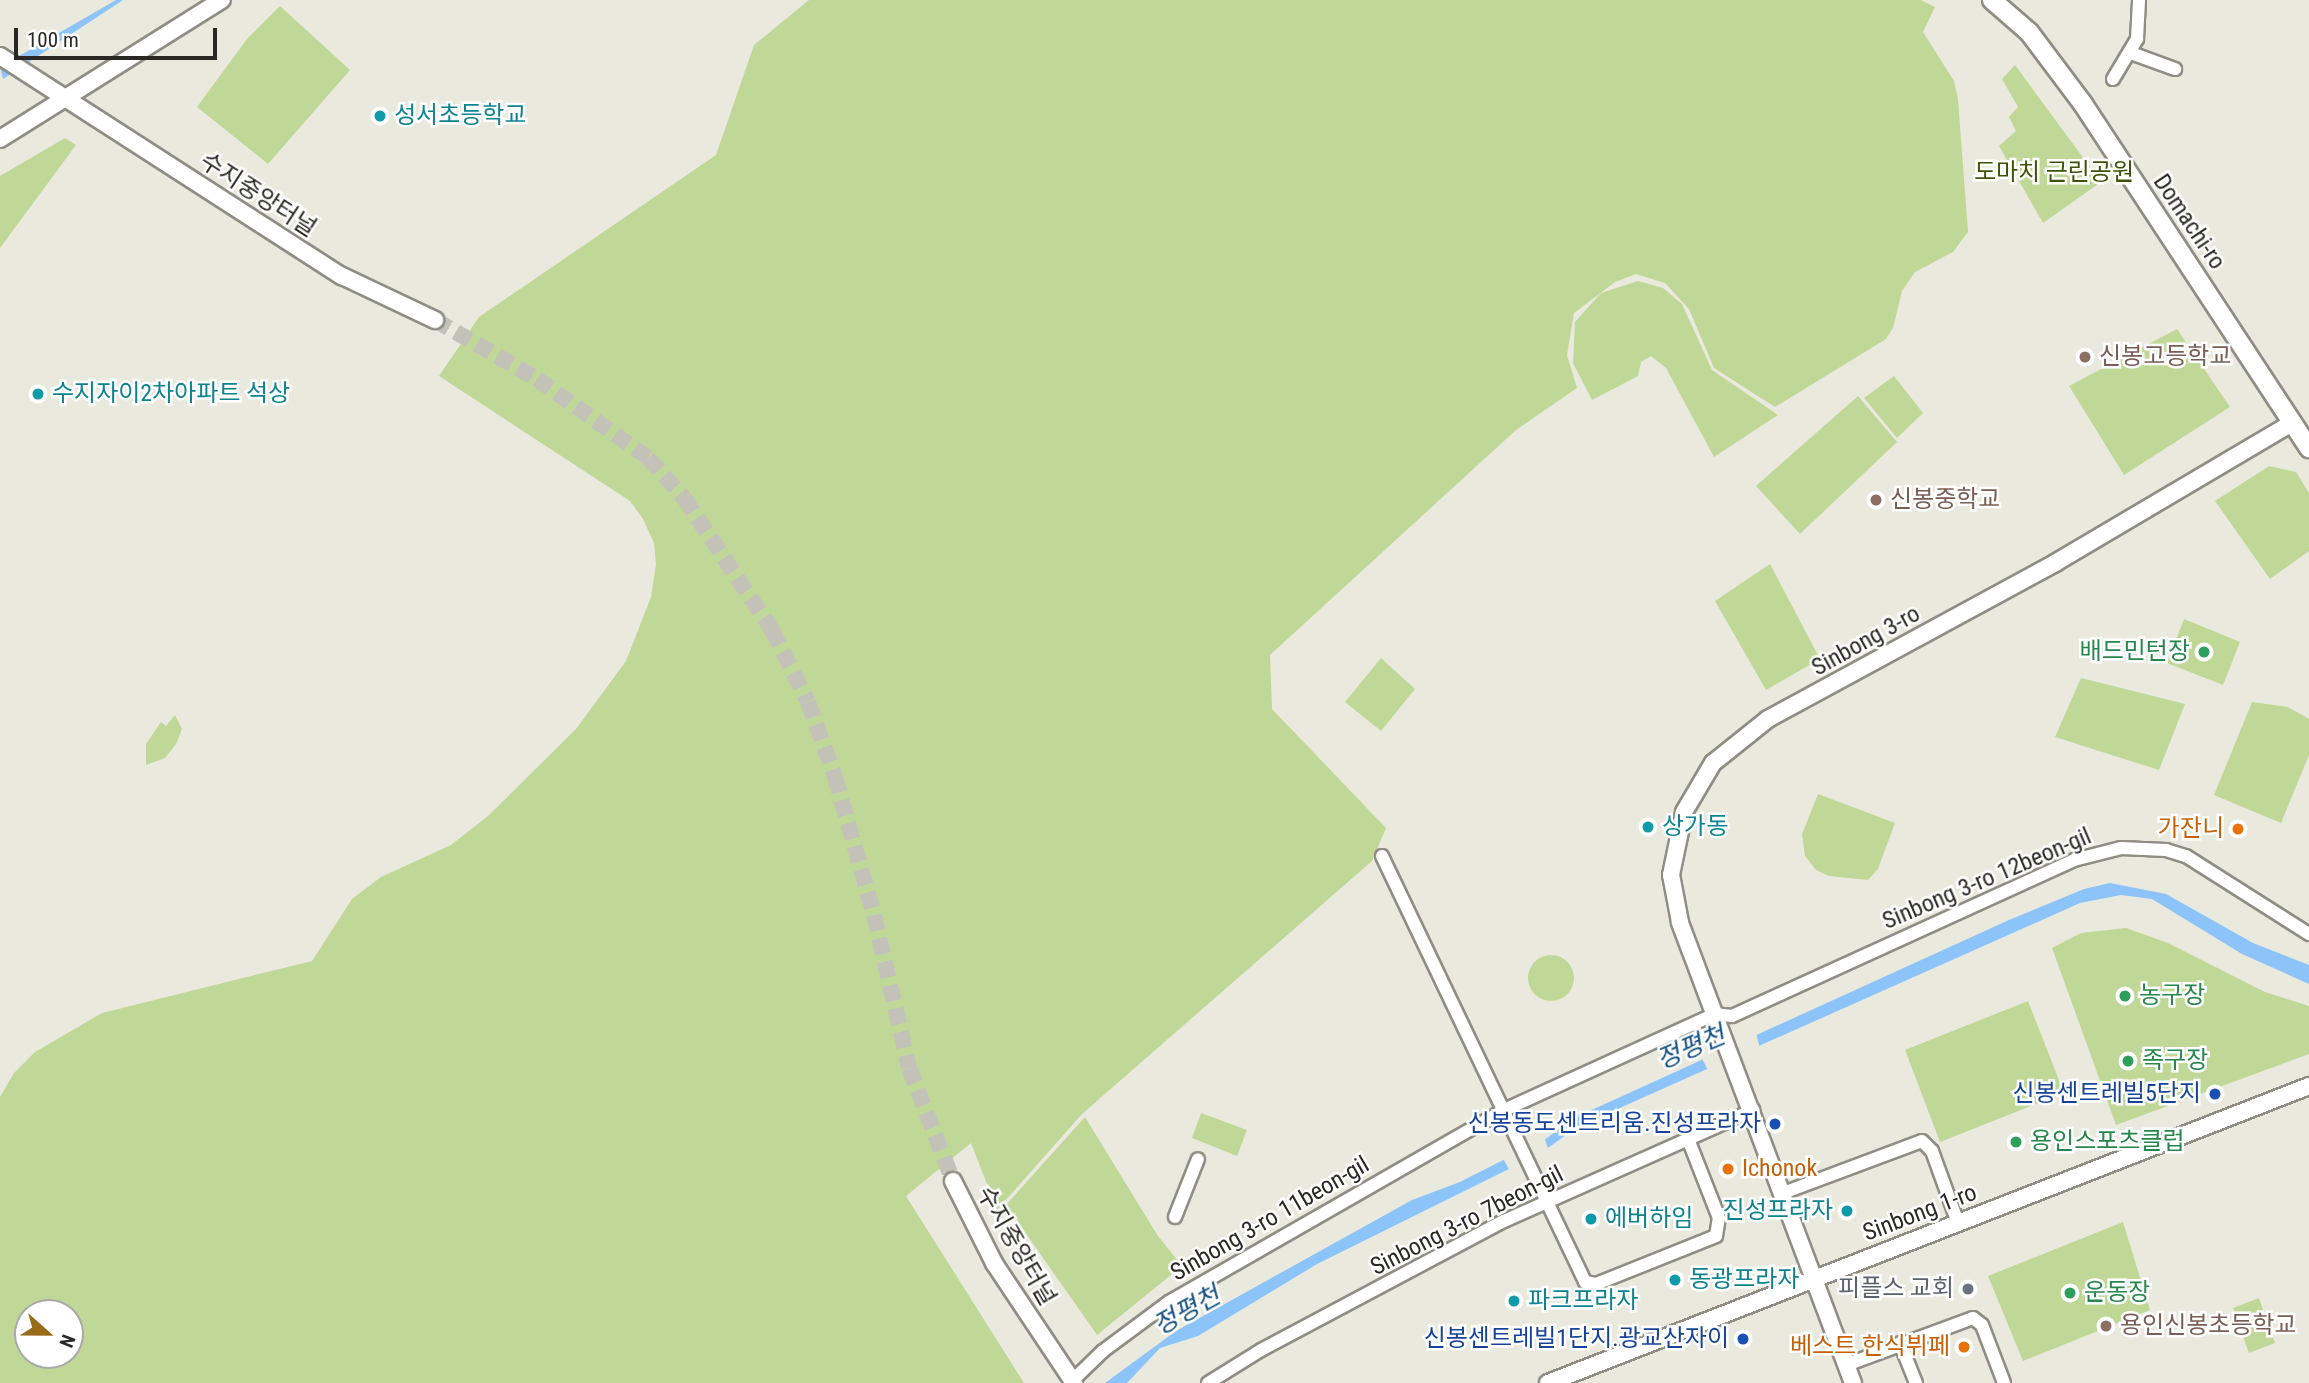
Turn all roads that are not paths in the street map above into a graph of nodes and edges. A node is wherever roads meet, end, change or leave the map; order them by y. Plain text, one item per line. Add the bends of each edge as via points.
1 (222, 0) edge
2 (1992, 0) edge
3 (2139, 0) edge
4 (2131, 53) junction
5 (0, 55) edge
6 (2175, 69) dead end
7 (2113, 79) dead end
8 (62, 98) junction
9 (0, 139) edge
10 (435, 320) tunnel mouth
11 (2292, 423) junction
12 (2309, 448) edge
13 (1382, 856) dead end
14 (2309, 934) edge
15 (1715, 1014) junction
16 (2309, 1086) edge
17 (1753, 1110) junction
18 (1502, 1111) junction
19 (1688, 1139) junction
20 (1198, 1158) dead end
21 (953, 1181) tunnel mouth
22 (1783, 1193) junction
23 (1548, 1201) junction
24 (1175, 1216) dead end
25 (1958, 1223) junction
26 (1815, 1278) junction
27 (1900, 1343) junction
28 (1846, 1365) junction
29 (1073, 1382) edge
30 (1208, 1383) edge
31 (1548, 1383) edge
32 (1853, 1383) edge
33 (1916, 1383) edge
34 (2004, 1383) edge

1 - 8 street
2 - 11 main road, Domachi-ro via 2029,32 2063,76
3 - 4 street via 2137,39
4 - 6 street
4 - 7 street
5 - 8 street, 수지중앙터널
8 - 9 street
8 - 10 street, 수지중앙터널 via 342,276
11 - 12 main road, Domachi-ro
11 - 15 street, Sinbong 3-ro via 2055,563 1768,719 1713,763 1678,824 1671,875 1680,922
13 - 18 street
14 - 15 street, Sinbong 3-ro 12beon-gil via 2186,856 2166,850 2121,848 2074,860 1732,1016
15 - 17 street, Sinbong 3-ro
15 - 18 street, Sinbong 3-ro 11beon-gil
16 - 25 street, Sinbong 1-ro
17 - 19 street, Sinbong 3-ro 7beon-gil
17 - 22 street
18 - 23 street
18 - 29 street, Sinbong 3-ro 11beon-gil via 1169,1302 1102,1351
19 - 23 street, Sinbong 3-ro 7beon-gil
19 - 23 street via 1719,1221 1709,1241 1589,1283 1576,1267
20 - 24 street
21 - 29 street, 수지중앙터널 via 994,1263
22 - 25 street via 1923,1141 1932,1151
22 - 26 street
23 - 30 street, Sinbong 3-ro 7beon-gil via 1306,1325
25 - 26 street, Sinbong 1-ro
26 - 28 street
26 - 31 street, Sinbong 1-ro
27 - 28 street
27 - 33 street
27 - 34 street via 1973,1318 1982,1325
28 - 32 street

